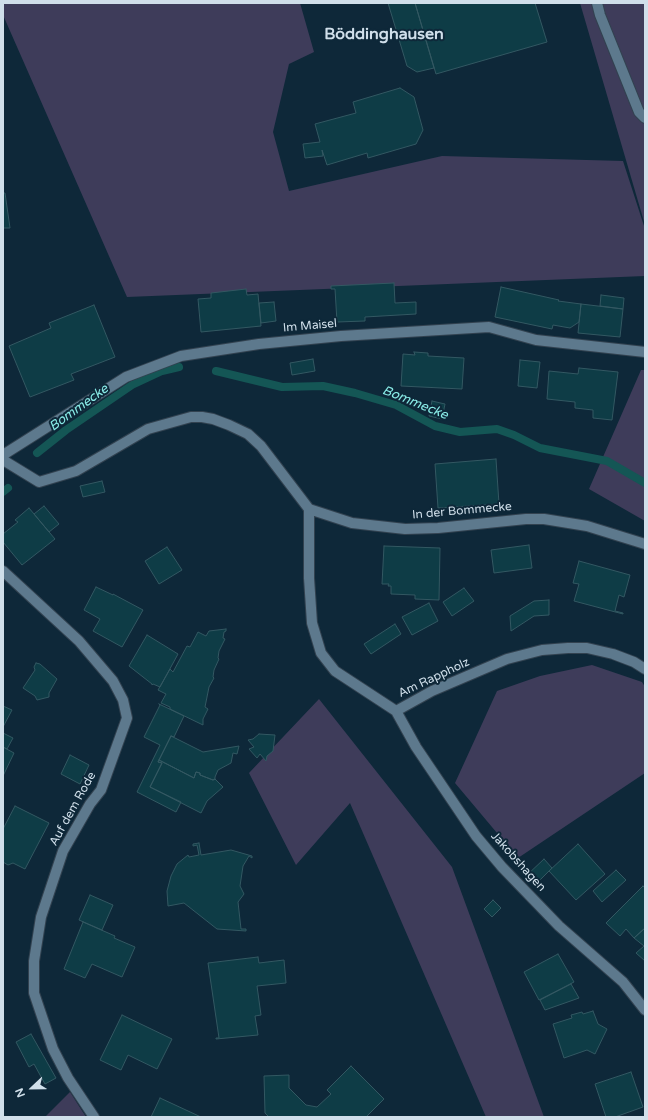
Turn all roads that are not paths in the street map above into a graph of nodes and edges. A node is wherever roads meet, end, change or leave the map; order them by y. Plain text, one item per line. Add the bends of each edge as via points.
1 (597, 3) edge
2 (645, 118) edge
3 (645, 352) edge
4 (3, 455) edge
5 (3, 460) edge
6 (309, 508) junction
7 (645, 544) edge
8 (3, 571) edge
9 (645, 670) edge
10 (396, 711) junction
11 (645, 1010) edge
12 (94, 1117) edge

1 - 2 street via 639,112
3 - 4 street, Im Maisel via 536,340 489,327 342,336 260,344 181,356 126,377
5 - 6 street via 39,482 76,471 148,429 191,417 202,417 248,434 261,446
6 - 7 street, In der Bommecke via 352,523 405,529 544,519 587,526
6 - 10 street, Am Rappholz via 310,601 312,624 321,653 335,671
8 - 12 street, Auf dem Rode via 79,641 113,680 123,700 127,718 100,790 63,851 41,916 34,961 34,993 53,1049 68,1078
9 - 10 street, Am Rappholz via 620,656 587,648 542,650 507,659 432,691
10 - 11 street, Jakobshagen via 416,747 476,836 559,926 623,982

